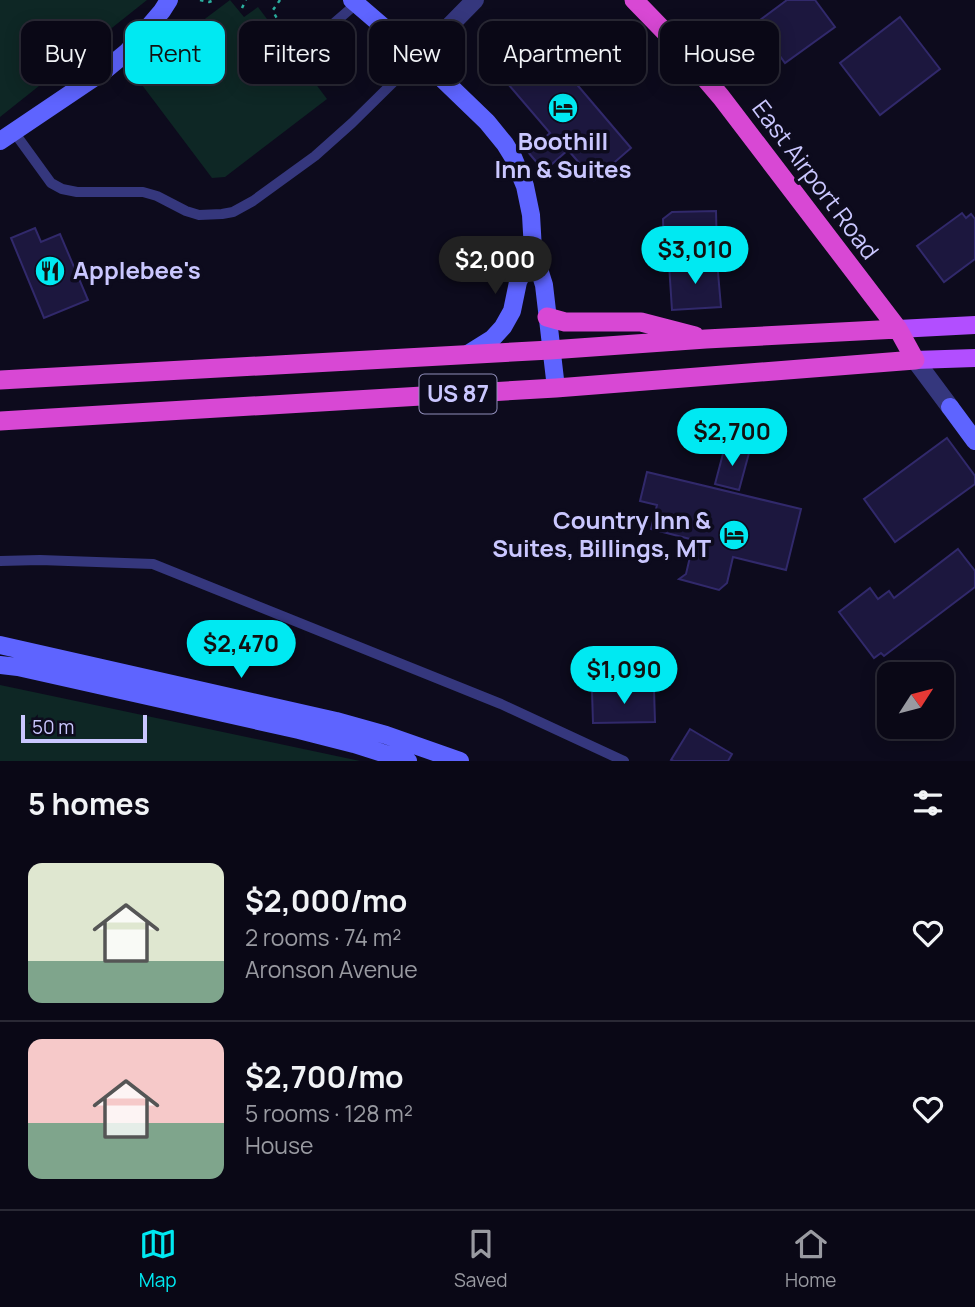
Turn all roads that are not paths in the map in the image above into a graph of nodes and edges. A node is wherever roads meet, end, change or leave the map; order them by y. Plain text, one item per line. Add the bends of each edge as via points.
1 (169, 0) edge
2 (474, 0) edge
3 (634, 0) edge
4 (354, 2) edge
5 (335, 21) edge
6 (376, 21) edge
7 (454, 21) edge
8 (392, 84) edge
9 (447, 84) edge
10 (7, 137) edge
11 (533, 250) junction
12 (547, 317) junction
13 (975, 325) edge
14 (898, 329) junction
15 (706, 339) junction
16 (550, 350) junction
17 (468, 354) junction
18 (975, 358) edge
19 (915, 360) junction
20 (0, 380) edge
21 (556, 388) junction
22 (950, 407) joint
23 (0, 421) edge
24 (975, 441) edge
25 (0, 561) edge
26 (0, 645) edge
27 (0, 665) edge
28 (408, 761) edge
29 (460, 761) edge
30 (624, 761) edge

1 - 10 main road via 127,52
2 - 7 street
3 - 14 highway, East Airport Road via 721,97
4 - 5 lane
4 - 6 main road
8 - 10 lane via 315,156 254,201 222,214 199,215 142,192 62,190
9 - 11 main road via 505,144 526,186
11 - 12 main road via 544,285
11 - 17 main road via 503,327
12 - 15 highway via 565,322 641,321
12 - 16 main road
13 - 14 main road, US 87
14 - 15 highway, US 87
14 - 19 highway, East Airport Road
15 - 16 highway, US 87
16 - 17 highway, US 87
16 - 21 main road
17 - 20 highway, US 87
18 - 19 main road, US 87
19 - 21 highway, US 87
19 - 22 street
21 - 23 highway, US 87
22 - 24 main road
25 - 30 lane via 153,564 501,704
26 - 29 main road via 336,721
27 - 28 main road via 299,730

